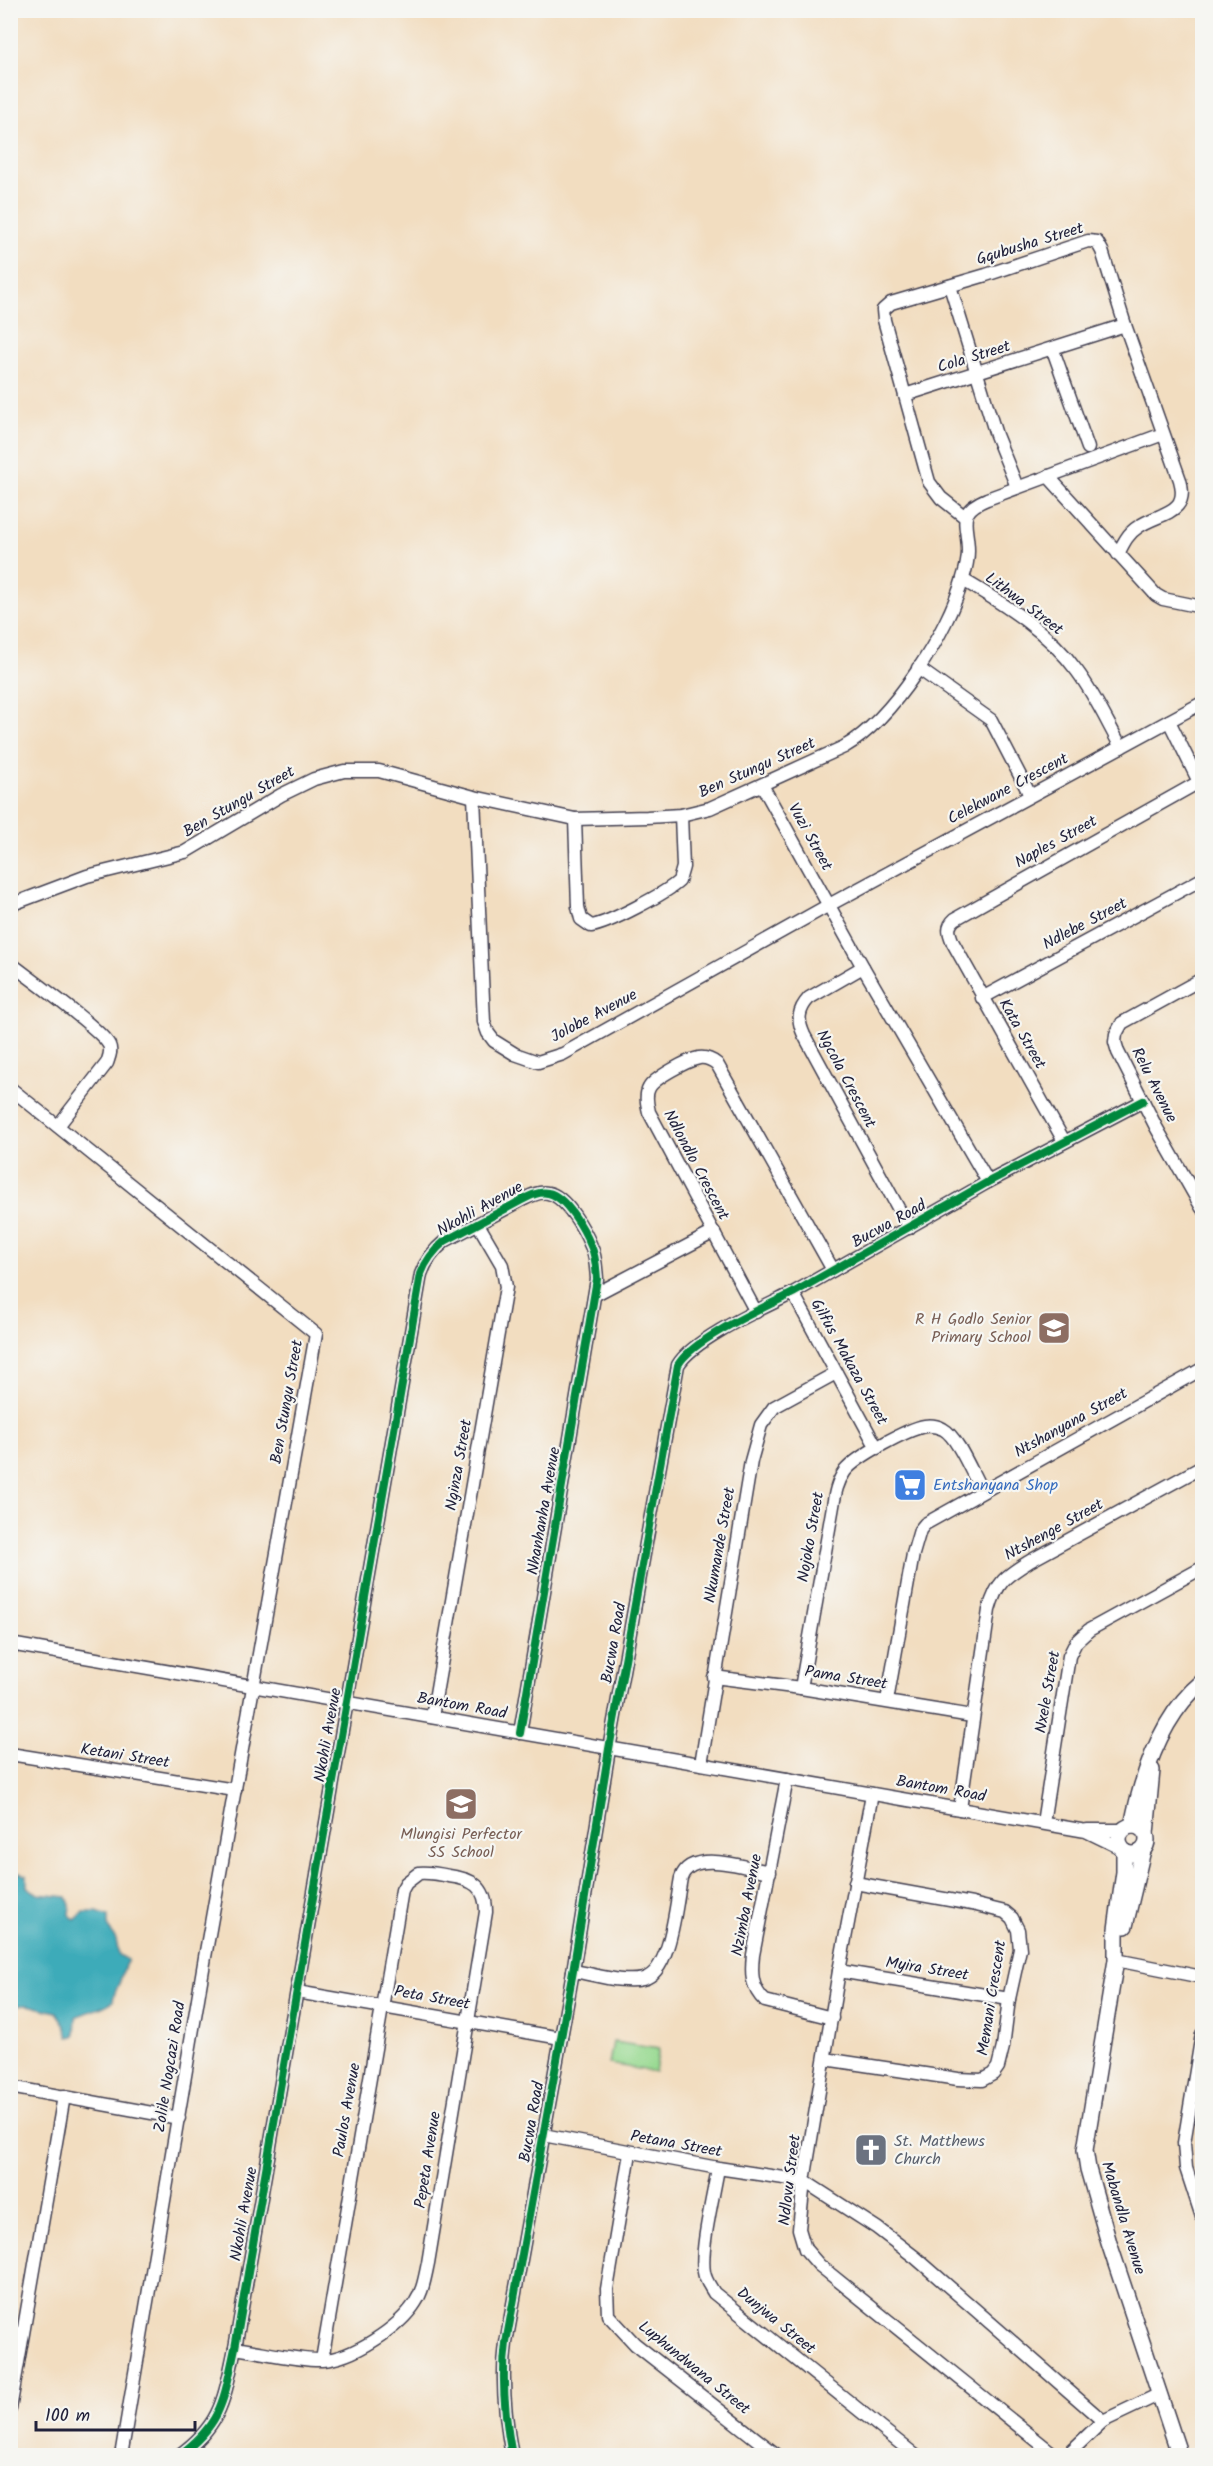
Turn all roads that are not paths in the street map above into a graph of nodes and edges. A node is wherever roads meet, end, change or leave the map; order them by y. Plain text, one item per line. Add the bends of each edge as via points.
1 (950, 286) junction
2 (1125, 325) junction
3 (1053, 350) junction
4 (978, 372) junction
5 (905, 395) junction
6 (1164, 434) junction
7 (1088, 448) dead end
8 (1048, 476) junction
9 (1017, 487) junction
10 (965, 517) junction
11 (1118, 554) junction
12 (963, 580) junction
13 (1203, 607) edge
14 (918, 668) junction
15 (1203, 703) edge
16 (1169, 721) junction
17 (1121, 747) junction
18 (762, 785) junction
19 (1201, 785) edge
20 (1030, 795) junction
21 (474, 797) junction
22 (681, 815) junction
23 (575, 819) junction
24 (1203, 879) edge
25 (10, 905) edge
26 (829, 905) junction
27 (953, 943) joint
28 (10, 963) edge
29 (863, 968) junction
30 (1203, 979) edge
31 (982, 998) junction
32 (10, 1088) edge
33 (1143, 1101) junction
34 (58, 1126) junction
35 (1064, 1141) junction
36 (988, 1182) junction
37 (1203, 1208) edge
38 (478, 1224) junction
39 (909, 1228) junction
40 (714, 1232) junction
41 (833, 1270) junction
42 (793, 1293) junction
43 (596, 1294) junction
44 (756, 1312) junction
45 (1203, 1370) edge
46 (836, 1373) junction
47 (877, 1448) junction
48 (1203, 1467) edge
49 (982, 1491) junction
50 (1203, 1568) edge
51 (10, 1644) edge
52 (714, 1677) junction
53 (1203, 1682) edge
54 (254, 1685) junction
55 (801, 1688) junction
56 (887, 1701) junction
57 (348, 1702) junction
58 (972, 1716) junction
59 (432, 1717) junction
60 (519, 1733) junction
61 (609, 1749) junction
62 (10, 1754) edge
63 (1153, 1758) junction
64 (701, 1764) junction
65 (787, 1779) junction
66 (235, 1790) junction
67 (872, 1794) junction
68 (960, 1809) junction
69 (1043, 1823) junction
70 (1128, 1828) junction
71 (1086, 1831) junction
72 (1146, 1834) junction
73 (1123, 1850) junction
74 (1143, 1850) junction
75 (770, 1872) junction
76 (419, 1874) joint
77 (855, 1883) junction
78 (1116, 1955) junction
79 (573, 1971) junction
80 (839, 1971) junction
81 (1203, 1977) edge
82 (297, 1992) junction
83 (1009, 2000) junction
84 (382, 2006) junction
85 (832, 2018) junction
86 (468, 2021) junction
87 (1203, 2034) edge
88 (561, 2038) junction
89 (825, 2059) junction
90 (10, 2087) edge
91 (64, 2096) junction
92 (179, 2118) junction
93 (543, 2135) junction
94 (630, 2153) junction
95 (718, 2168) junction
96 (804, 2181) junction
97 (1203, 2217) edge
98 (234, 2348) junction
99 (322, 2360) junction
100 (1160, 2394) junction
101 (10, 2409) edge
102 (1103, 2421) junction
103 (121, 2456) edge
104 (178, 2456) edge
105 (512, 2456) edge
106 (778, 2456) edge
107 (916, 2456) edge
108 (1056, 2456) edge
109 (1066, 2456) edge
110 (1180, 2456) edge

1 - 2 street, Gqubusha Street via 1088,241 1097,242
1 - 4 street
1 - 5 street, Gqubusha Street via 887,305 883,310
2 - 3 street, Cola Street
2 - 6 street, Gqubusha Street
3 - 4 street, Cola Street
3 - 7 street
4 - 5 street, Cola Street
4 - 9 street via 996,435
5 - 10 street, Gqubusha Street via 929,482 941,498
6 - 8 street
6 - 11 street, Gqubusha Street via 1180,480 1182,501 1172,511 1136,528
8 - 9 street
8 - 11 street
9 - 10 street via 977,503
10 - 12 street, Ben Stungu Street via 968,549
11 - 13 street via 1156,595
12 - 14 street, Ben Stungu Street via 944,628
12 - 17 street, Lithwa Street via 1010,610 1061,652 1078,672
14 - 18 street, Ben Stungu Street via 860,738
14 - 20 street via 991,720
15 - 16 street, Celekwane Crescent
16 - 17 street, Celekwane Crescent
16 - 19 street
17 - 20 street, Celekwane Crescent
18 - 22 street, Ben Stungu Street via 710,808
18 - 26 street, Vuzi Street
19 - 27 street, Naples Street via 955,919 948,930
20 - 26 street, Celekwane Crescent
21 - 23 street, Ben Stungu Street
21 - 25 street, Ben Stungu Street via 379,771 344,771 288,791 185,852 87,876
21 - 26 street, Jolobe Avenue via 484,1022 494,1041 538,1062 563,1054
22 - 23 street, Ben Stungu Street
22 - 23 street via 680,881 622,914 591,926 581,919 578,908
24 - 31 street, Ndlebe Street
26 - 29 street
27 - 31 street, Kata Street
28 - 34 street via 110,1046 107,1064
29 - 36 street
29 - 39 street, Ngcola Crescent via 809,998 799,1020
30 - 33 street, Relu Avenue via 1118,1028 1118,1052
31 - 35 street, Kata Street
32 - 34 street, Ben Stungu Street
33 - 35 street, Bucwa Road
33 - 37 street, Relu Avenue
34 - 54 street, Ben Stungu Street via 316,1334
35 - 36 street, Bucwa Road
36 - 39 street, Bucwa Road
38 - 43 street, Nkohli Avenue via 534,1194 546,1192 559,1197 591,1246
38 - 57 street, Nkohli Avenue via 434,1250 421,1274
38 - 59 street, Nginza Street via 502,1265 506,1287
39 - 41 street, Bucwa Road
40 - 41 street, Ndlondlo Crescent via 654,1124 647,1103 653,1082 699,1058 717,1064
40 - 43 street
40 - 44 street, Ndlondlo Crescent
41 - 42 street, Bucwa Road
42 - 44 street, Bucwa Road
42 - 46 street, Gilfus Makaza Street
43 - 60 street, Nhanhanha Avenue
44 - 61 street, Bucwa Road via 688,1351 678,1365
45 - 49 street, Ntshanyana Street
46 - 47 street, Gilfus Makaza Street
46 - 52 street, Nkumande Street via 774,1407 761,1425 751,1461
47 - 49 street, Nojoko Street via 917,1428 942,1428 953,1438
47 - 55 street, Nojoko Street via 847,1468 837,1487
48 - 58 street, Ntshenge Street via 1006,1575 989,1610
49 - 56 street, Ntshanyana Street via 920,1530
50 - 69 street, Nxele Street via 1089,1630 1076,1642 1069,1656
51 - 54 street, Bantom Road
52 - 55 street, Pama Street
52 - 64 street, Nkumande Street
53 - 63 street via 1170,1721
54 - 57 street, Bantom Road
54 - 66 street, Zolile Nogcazi Road
55 - 56 street, Pama Street
56 - 58 street, Pama Street
57 - 59 street, Bantom Road
57 - 82 street, Nkohli Avenue
58 - 68 street, Ntshenge Street
59 - 60 street, Bantom Road
60 - 61 street, Bantom Road
61 - 64 street, Bantom Road
61 - 79 street, Bucwa Road
62 - 66 street, Ketani Street
63 - 70 street via 1144,1772
63 - 72 street
64 - 65 street, Bantom Road
65 - 67 street, Bantom Road
65 - 75 street, Nzimba Avenue
66 - 92 street, Zolile Nogcazi Road
67 - 68 street, Bantom Road
67 - 77 street, Ndlovu Street
68 - 69 street, Bantom Road
69 - 71 street, Bantom Road
70 - 71 street, Bantom Road
70 - 72 street via 1142,1829
70 - 73 street via 1119,1838
71 - 73 street, Bantom Road
72 - 74 street via 1148,1842
73 - 74 street via 1134,1854
73 - 78 street, Mabandla Avenue
74 - 78 street, Mabandla Avenue
75 - 79 street via 706,1861 695,1863 685,1869 681,1878 667,1949 658,1969 642,1979
75 - 85 street, Nzimba Avenue via 751,1969 755,1989 774,2005
76 - 84 street, Paulos Avenue via 402,1890
76 - 86 street, Pepeta Avenue via 464,1878 478,1886 485,1896 486,1912
77 - 80 street, Ndlovu Street
77 - 83 street, Memani Crescent via 1005,1912 1016,1922 1020,1949
78 - 81 street
78 - 100 street, Mabandla Avenue via 1085,2150 1109,2243
79 - 88 street, Bucwa Road
80 - 83 street, Myira Street
80 - 85 street, Ndlovu Street
82 - 84 street, Peta Street
82 - 98 street, Nkohli Avenue
83 - 89 street, Memani Crescent via 998,2067 982,2080
84 - 86 street, Peta Street
84 - 99 street, Paulos Avenue
85 - 89 street, Ndlovu Street
86 - 88 street, Peta Street
86 - 99 street, Pepeta Avenue via 420,2294 408,2312 381,2334 350,2352
87 - 97 street via 1184,2143 1186,2168
88 - 93 street, Bucwa Road
89 - 96 street, Ndlovu Street
90 - 91 street
91 - 92 street
91 - 101 street
92 - 103 street, Zolile Nogcazi Road
93 - 94 street, Petana Street
93 - 105 street, Bucwa Road via 503,2361
94 - 95 street, Petana Street
94 - 106 street, Luphundwana Street via 607,2289 609,2315 635,2343
95 - 96 street, Petana Street
95 - 107 street, Dunjwa Street via 703,2261 705,2278 714,2293
96 - 102 street via 916,2258
96 - 108 street, Ndlovu Street via 799,2229 810,2256
98 - 99 street, Pepeta Avenue
98 - 104 street, Nkohli Avenue via 225,2394 214,2422
100 - 102 street
100 - 110 street, Mabandla Avenue
102 - 109 street

